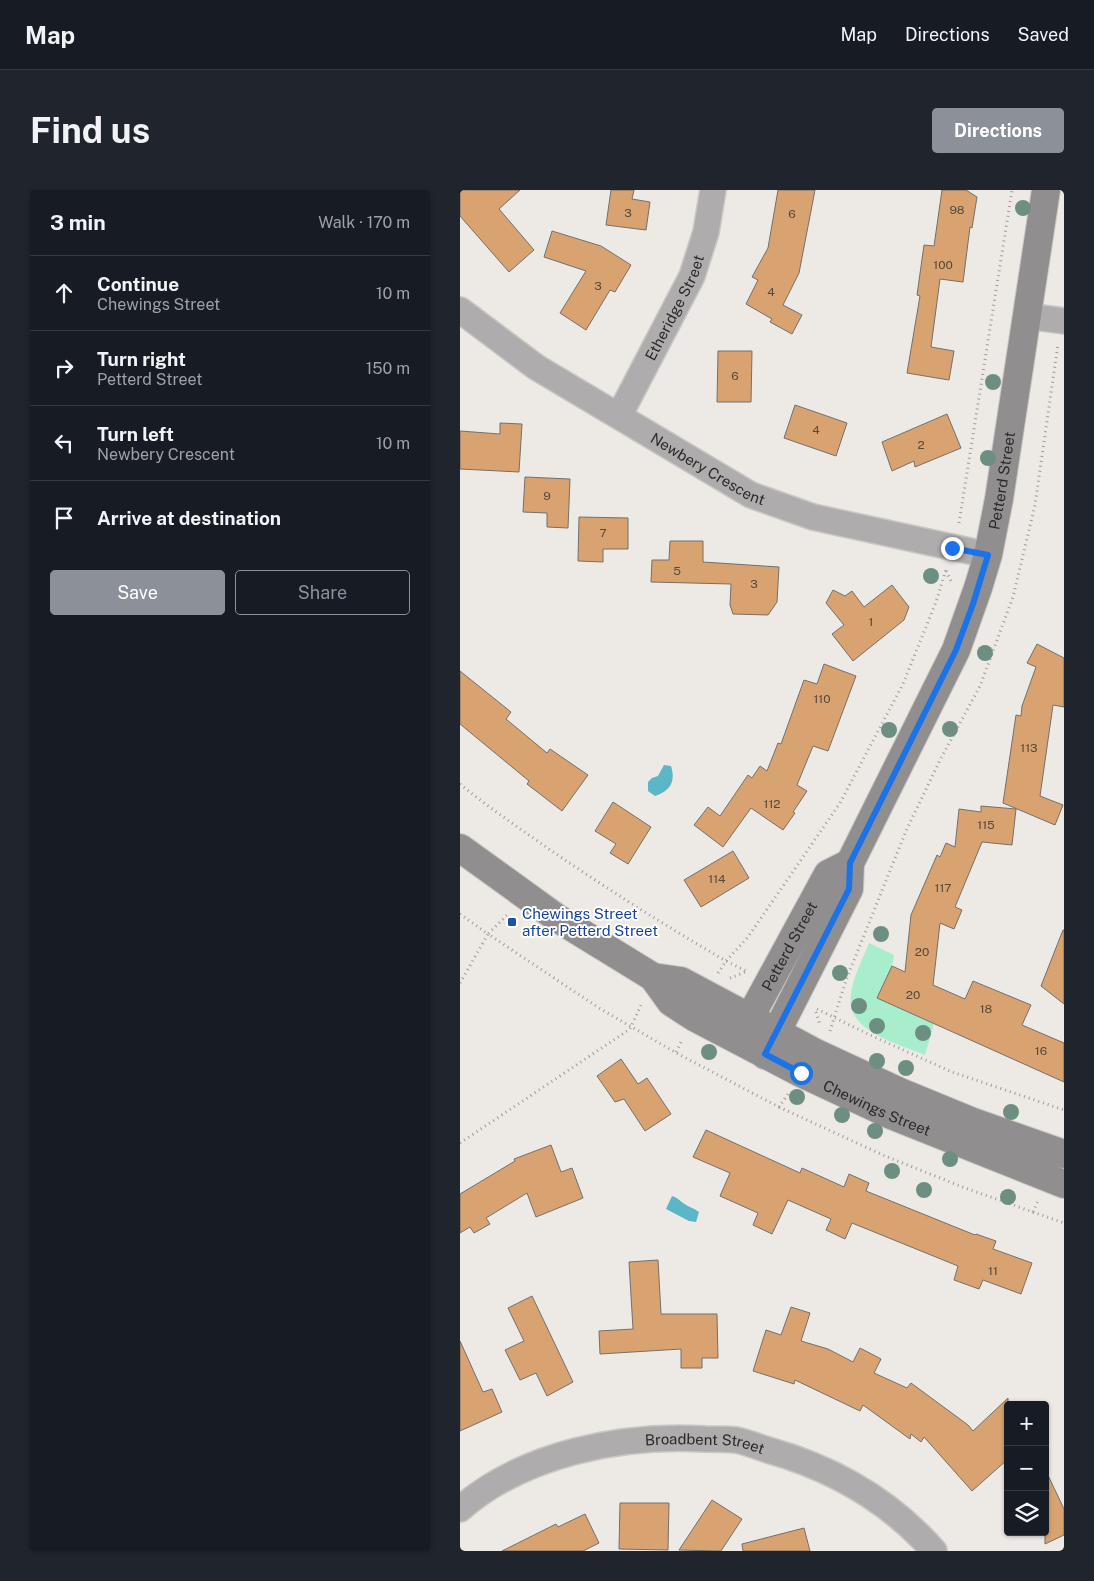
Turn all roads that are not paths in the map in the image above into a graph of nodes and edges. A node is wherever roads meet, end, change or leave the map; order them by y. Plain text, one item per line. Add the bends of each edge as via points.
1 (713, 190) edge
2 (1046, 190) edge
3 (460, 310) edge
4 (1027, 316) junction
5 (1064, 321) edge
6 (619, 416) junction
7 (988, 555) junction
8 (460, 848) edge
9 (850, 863) junction
10 (744, 1028) junction
11 (771, 1043) junction
12 (980, 1137) junction
13 (1064, 1154) edge
14 (1055, 1180) edge
15 (460, 1509) edge
16 (934, 1551) edge

1 - 6 street, Etheridge Street via 706,232 692,276
2 - 4 street, Petterd Street
3 - 6 street, Newbery Crescent via 536,367
4 - 5 street
4 - 7 street, Petterd Street via 1006,461
6 - 7 street, Newbery Crescent via 751,494 813,517
7 - 9 street, Petterd Street via 956,650
8 - 10 street, Chewings Street via 557,918 653,977 670,1002 694,1017
9 - 10 street, Petterd Street via 828,874
9 - 11 street, Petterd Street via 849,889
10 - 11 street, Chewings Street
11 - 12 street, Chewings Street via 828,1061 895,1104
12 - 13 street, Chewings Street
12 - 14 street, Chewings Street
15 - 16 street, Broadbent Street via 497,1482 552,1458 610,1443 673,1437 736,1440 796,1458 834,1475 880,1501

